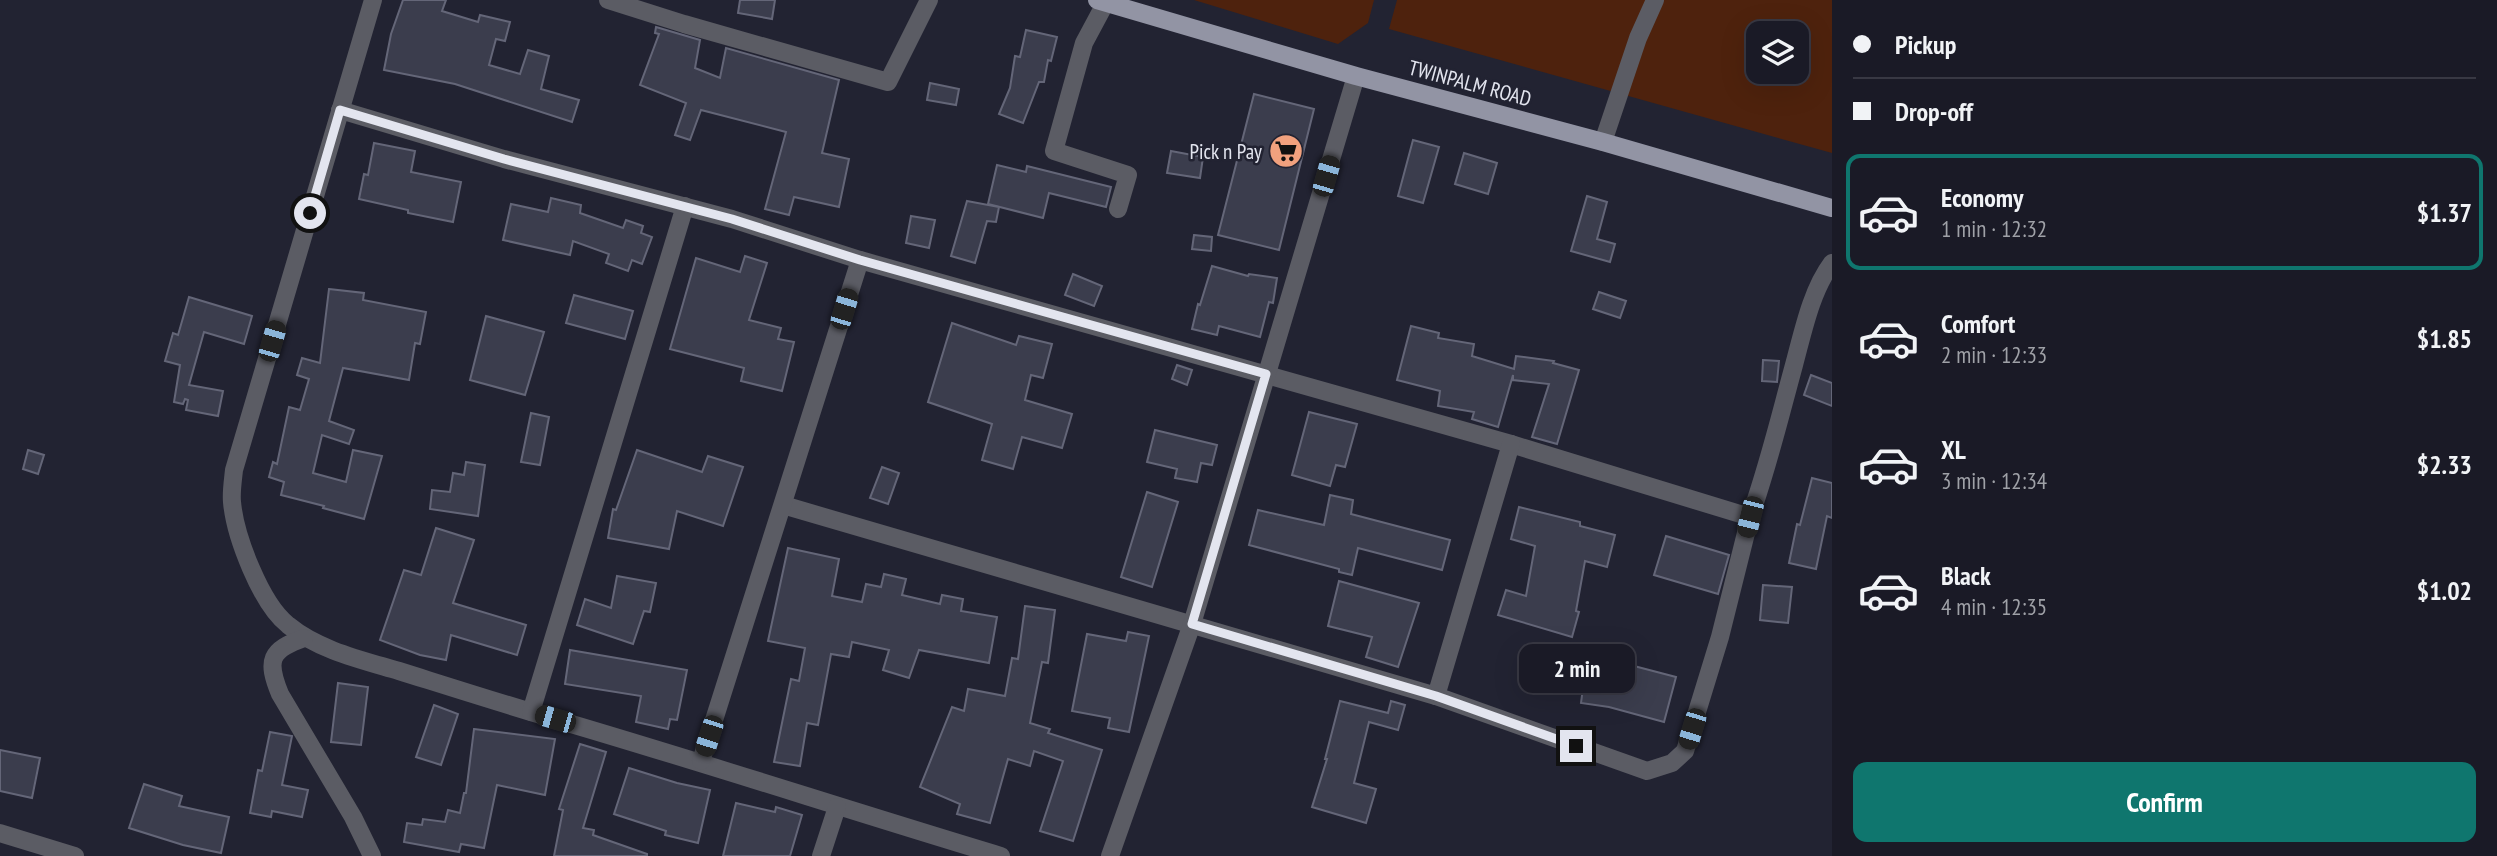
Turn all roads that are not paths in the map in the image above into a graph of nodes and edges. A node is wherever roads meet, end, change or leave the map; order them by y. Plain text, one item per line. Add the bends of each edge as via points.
1 (373, 0) edge
2 (608, 0) edge
3 (929, 0) edge
4 (1655, 0) edge
5 (1103, 1) edge
6 (1356, 76) junction
7 (340, 110) junction
8 (1603, 142) junction
9 (685, 206) junction
10 (1832, 208) edge
11 (1118, 209) dead end
12 (860, 260) junction
13 (1832, 263) edge
14 (1266, 374) junction
15 (1511, 444) junction
16 (783, 505) junction
17 (1750, 517) junction
18 (1192, 624) junction
19 (304, 638) junction
20 (1436, 696) junction
21 (531, 712) junction
22 (701, 761) junction
23 (837, 807) junction
24 (0, 833) edge
25 (75, 856) edge
26 (372, 856) edge
27 (821, 856) edge
28 (1001, 856) edge
29 (1110, 856) edge

1 - 7 street
2 - 3 street via 888,82
4 - 8 street
5 - 6 main road, TWINPALM ROAD
5 - 11 street via 1084,43 1054,151 1128,175
6 - 8 main road, TWINPALM ROAD
6 - 14 street
7 - 9 street
7 - 19 street via 234,470 232,502 257,583 269,605
8 - 10 main road, TWINPALM ROAD
9 - 12 street
9 - 21 street
12 - 14 street
12 - 16 street
13 - 17 street via 1804,326
14 - 15 street
14 - 18 street
15 - 17 street
15 - 20 street
16 - 18 street
16 - 22 street
17 - 20 street via 1685,751 1672,764 1647,771
18 - 20 street
18 - 29 street
19 - 21 street
19 - 26 street via 276,652 271,664 274,679
21 - 22 street
22 - 23 street
23 - 27 street
23 - 28 street
24 - 25 street

